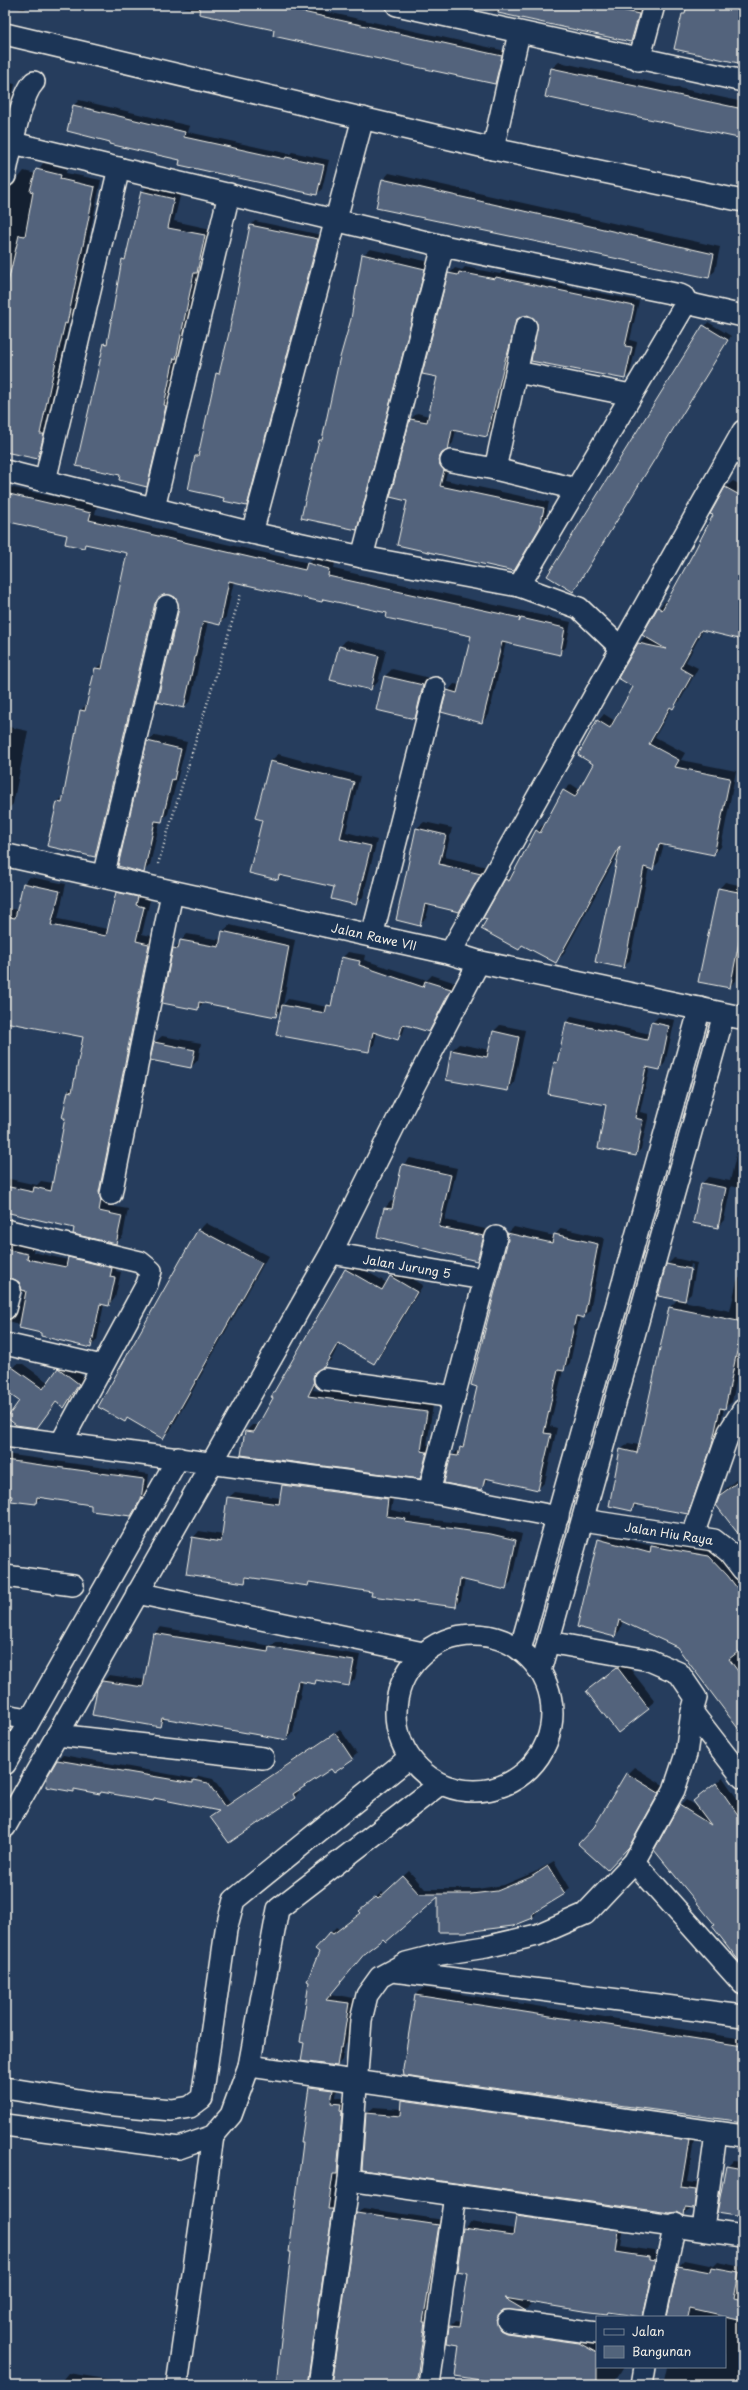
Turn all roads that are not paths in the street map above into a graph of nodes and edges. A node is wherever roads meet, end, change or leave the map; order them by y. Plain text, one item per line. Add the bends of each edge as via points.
1 (397, 5) edge
2 (654, 5) edge
3 (519, 33) junction
4 (5, 34) edge
5 (639, 60) junction
6 (743, 81) edge
7 (34, 82) dead end
8 (363, 118) junction
9 (13, 143) junction
10 (493, 149) junction
11 (118, 168) junction
12 (5, 176) edge
13 (229, 194) junction
14 (743, 201) edge
15 (336, 219) junction
16 (443, 246) junction
17 (686, 303) junction
18 (743, 316) edge
19 (526, 327) dead end
20 (517, 372) junction
21 (631, 395) junction
22 (743, 431) edge
23 (451, 461) dead end
24 (495, 469) junction
25 (5, 471) edge
26 (45, 481) junction
27 (576, 489) junction
28 (154, 508) junction
29 (252, 533) junction
30 (362, 557) junction
31 (519, 586) junction
32 (167, 606) dead end
33 (621, 648) junction
34 (435, 688) dead end
35 (5, 854) edge
36 (103, 877) junction
37 (172, 893) junction
38 (372, 936) junction
39 (450, 953) junction
40 (479, 962) junction
41 (700, 1008) junction
42 (733, 1016) edge
43 (111, 1194) dead end
44 (5, 1230) edge
45 (496, 1237) dead end
46 (331, 1253) junction
47 (483, 1279) junction
48 (5, 1344) edge
49 (102, 1366) junction
50 (325, 1379) dead end
51 (454, 1397) junction
52 (743, 1410) edge
53 (736, 1434) edge
54 (5, 1436) edge
55 (61, 1443) junction
56 (178, 1458) junction
57 (211, 1463) junction
58 (430, 1492) junction
59 (558, 1516) junction
60 (583, 1520) junction
61 (694, 1535) junction
62 (743, 1570) edge
63 (5, 1576) edge
64 (73, 1585) dead end
65 (138, 1593) junction
66 (548, 1642) junction
67 (520, 1650) junction
68 (423, 1653) junction
69 (540, 1671) junction
70 (692, 1712) junction
71 (5, 1715) edge
72 (29, 1719) junction
73 (57, 1735) junction
74 (263, 1758) dead end
75 (409, 1758) junction
76 (5, 1764) edge
77 (743, 1778) edge
78 (440, 1784) junction
79 (5, 1827) edge
80 (634, 1862) junction
81 (392, 1970) junction
82 (743, 1984) edge
83 (743, 2016) edge
84 (249, 2066) junction
85 (357, 2082) junction
86 (5, 2088) edge
87 (5, 2125) edge
88 (716, 2134) junction
89 (213, 2136) junction
90 (743, 2136) edge
91 (349, 2180) junction
92 (455, 2195) junction
93 (675, 2224) junction
94 (703, 2229) junction
95 (743, 2236) edge
96 (655, 2316) edge
97 (508, 2321) dead end
98 (596, 2334) edge
99 (645, 2368) edge
100 (177, 2385) edge
101 (318, 2385) edge
102 (429, 2385) edge
103 (642, 2385) edge

1 - 3 street
2 - 5 street
3 - 5 street
3 - 10 street
4 - 8 street
5 - 6 street
7 - 9 street via 28,87
8 - 10 street
8 - 15 street
9 - 11 street
9 - 12 street
10 - 14 street
11 - 13 street
11 - 26 street
13 - 15 street
13 - 28 street
15 - 16 street
15 - 29 street
16 - 17 street via 680,295
16 - 30 street
17 - 18 street
17 - 21 street
19 - 20 street
20 - 21 street
20 - 24 street
21 - 27 street
22 - 33 street
23 - 24 street
24 - 27 street
25 - 26 street
26 - 28 street
27 - 31 street
28 - 29 street
29 - 30 street
30 - 31 street
31 - 33 street via 579,608
32 - 36 street
33 - 39 street
34 - 38 street
35 - 36 main road, Jalan Rawe VII
36 - 37 main road, Jalan Rawe VII
37 - 38 main road, Jalan Rawe VII
37 - 43 street
38 - 39 main road, Jalan Rawe VII
39 - 40 main road, Jalan Rawe VII
40 - 41 main road, Jalan Rawe VII
40 - 46 street
41 - 42 main road, Jalan Rawe VII
41 - 59 street
42 - 60 street
44 - 49 street via 140,1262 151,1271
45 - 47 street
46 - 47 street, Jalan Jurung 5
46 - 57 street
47 - 51 street
48 - 49 street
49 - 55 street
50 - 51 street
51 - 58 street
52 - 53 street
53 - 61 street
54 - 55 street
55 - 56 street
56 - 57 street
56 - 72 street
57 - 58 street
57 - 65 street
58 - 59 street
59 - 67 street
60 - 61 street, Jalan Hiu Raya
60 - 66 street
61 - 62 street, Jalan Hiu Raya via 714,1540 729,1552
63 - 64 street
65 - 68 street
65 - 73 street
66 - 69 street
66 - 70 street via 649,1660 679,1673 696,1698
67 - 68 street via 488,1636 481,1636 453,1638
67 - 69 street
68 - 75 street via 407,1671 398,1692 395,1715 398,1737
69 - 78 street via 550,1694 552,1719 547,1743 533,1765 514,1781 490,1790 465,1791
70 - 77 street
70 - 80 street via 686,1754 674,1790
71 - 72 street
72 - 76 street
73 - 74 street
73 - 79 street
75 - 78 street via 423,1773
75 - 86 street via 234,1900 226,1930 202,2098 190,2107 172,2110 104,2104
78 - 84 street via 278,1909
80 - 81 street via 586,1914 537,1935 441,1954 406,1963
80 - 82 street
81 - 83 street
81 - 85 street via 380,1977 367,1995 361,2020
84 - 85 street
84 - 89 street via 230,2115
85 - 88 street
85 - 91 street
87 - 89 street via 179,2148
88 - 90 street
88 - 94 street
89 - 100 street
91 - 92 street
91 - 101 street
92 - 93 street
92 - 102 street
93 - 94 street
93 - 96 street
94 - 95 street
97 - 98 street
99 - 103 street

